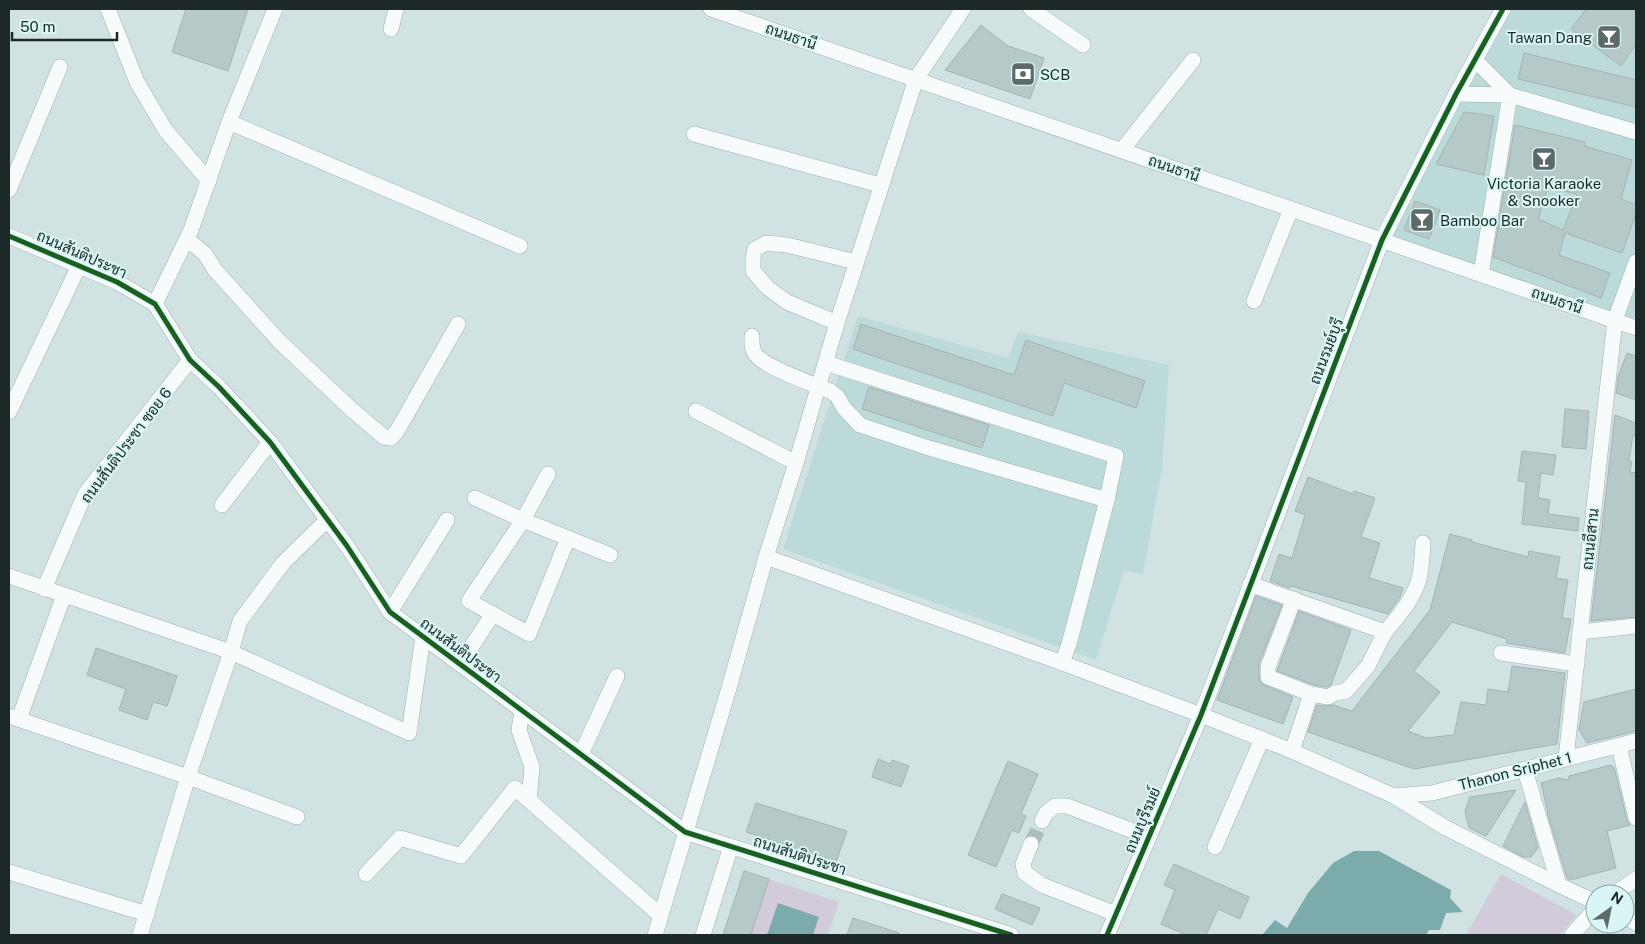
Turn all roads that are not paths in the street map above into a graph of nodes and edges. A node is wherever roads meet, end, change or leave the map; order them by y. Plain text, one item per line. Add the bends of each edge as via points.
1 (108, 9) edge
2 (275, 9) edge
3 (396, 9) edge
4 (711, 9) edge
5 (963, 9) edge
6 (1031, 9) edge
7 (1503, 9) edge
8 (391, 29) dead end
9 (1082, 45) dead end
10 (1193, 60) dead end
11 (1475, 60) junction
12 (60, 67) dead end
13 (916, 79) junction
14 (1456, 94) junction
15 (1510, 95) junction
16 (229, 122) junction
17 (1636, 132) edge
18 (694, 134) dead end
19 (1122, 150) junction
20 (209, 181) junction
21 (880, 185) junction
22 (9, 190) edge
23 (1291, 208) junction
24 (9, 236) edge
25 (187, 239) junction
26 (1382, 240) junction
27 (520, 246) dead end
28 (856, 262) junction
29 (1636, 262) edge
30 (79, 266) junction
31 (1481, 274) junction
32 (1254, 300) dead end
33 (155, 304) junction
34 (1615, 320) junction
35 (837, 323) junction
36 (458, 324) dead end
37 (1636, 328) edge
38 (752, 336) dead end
39 (190, 360) junction
40 (826, 363) junction
41 (819, 386) junction
42 (696, 411) dead end
43 (9, 412) edge
44 (270, 442) junction
45 (796, 463) junction
46 (548, 474) dead end
47 (475, 498) dead end
48 (1106, 500) junction
49 (222, 505) dead end
50 (327, 520) junction
51 (447, 520) dead end
52 (523, 520) junction
53 (568, 538) junction
54 (1423, 543) dead end
55 (610, 555) dead end
56 (766, 557) junction
57 (9, 576) edge
58 (1250, 584) junction
59 (44, 588) junction
60 (64, 595) junction
61 (1294, 599) junction
62 (390, 612) junction
63 (492, 614) junction
64 (1636, 626) edge
65 (1385, 632) junction
66 (1580, 632) junction
67 (423, 637) junction
68 (231, 652) junction
69 (1501, 653) dead end
70 (1062, 663) junction
71 (460, 664) junction
72 (1577, 664) junction
73 (617, 676) dead end
74 (1311, 694) junction
75 (522, 711) junction
76 (1201, 715) junction
77 (14, 717) edge
78 (1262, 739) junction
79 (1636, 741) edge
80 (1619, 746) junction
81 (1292, 751) junction
82 (581, 754) junction
83 (1566, 758) junction
84 (1526, 770) junction
85 (188, 777) junction
86 (1394, 796) junction
87 (529, 800) junction
88 (298, 817) dead end
89 (1636, 818) edge
90 (1042, 821) tunnel mouth
91 (685, 832) junction
92 (1148, 837) junction
93 (1031, 844) tunnel mouth
94 (731, 846) junction
95 (1215, 847) dead end
96 (9, 872) edge
97 (366, 874) dead end
98 (1559, 886) junction
99 (1585, 898) edge
100 (146, 914) junction
101 (1116, 914) junction
102 (660, 915) junction
103 (1585, 920) edge
104 (140, 935) edge
105 (655, 935) edge
106 (703, 935) edge
107 (1011, 935) edge
108 (1107, 935) edge
109 (1572, 935) edge

1 - 20 street via 137,82 166,130
2 - 16 street
3 - 8 street
4 - 13 street, ถนนธานี
5 - 13 street
6 - 9 street
7 - 11 street, ถนนรมย์บุรี
10 - 19 street
11 - 14 street, ถนนรมย์บุรี
11 - 15 street
12 - 22 street
13 - 19 street, ถนนธานี
13 - 21 street
14 - 15 street
14 - 26 street, ถนนรมย์บุรี
15 - 17 street
15 - 31 street
16 - 20 street
16 - 27 street
18 - 21 street
19 - 23 street, ถนนธานี
20 - 25 street
21 - 28 street
23 - 26 street, ถนนธานี
23 - 32 street
24 - 30 street, ถนนสันติประชา
25 - 33 street
25 - 36 street via 205,254 215,270 279,341 384,437 391,438 397,431
26 - 31 street, ถนนธานี
26 - 58 street, ถนนรมย์บุรี
28 - 35 street
28 - 35 street via 766,242 755,249 753,271 768,288 787,302
29 - 34 street, ถนนอีสาน
30 - 33 street, ถนนสันติประชา via 117,282
30 - 43 street
31 - 34 street, ถนนธานี
33 - 39 street, ถนนสันติประชา
34 - 37 street, ถนนธานี
34 - 66 street, ถนนอีสาน
35 - 40 street
38 - 41 street via 752,347 757,356 780,370
39 - 44 street, ถนนสันติประชา
39 - 59 street, ถนนสันติประชา ซอย 6 via 85,494
40 - 41 street
40 - 48 street via 1116,456
41 - 45 street
41 - 48 street via 837,396 860,425
42 - 45 street
44 - 49 street
44 - 50 street, ถนนสันติประชา
45 - 56 street
46 - 52 street
47 - 52 street
48 - 70 street
50 - 62 street, ถนนสันติประชา
50 - 68 street via 284,563 240,621
51 - 62 street
52 - 53 street
52 - 63 street via 469,600
53 - 55 street
53 - 63 street via 529,634
54 - 65 street via 1419,579 1414,591 1398,618
56 - 70 street
56 - 91 street
57 - 59 street
58 - 61 street
58 - 76 street, ถนนรมย์บุรี
59 - 60 street
60 - 68 street
60 - 77 street
61 - 65 street
61 - 74 street via 1268,667 1268,677
62 - 67 street, ถนนสันติประชา
63 - 71 street
64 - 66 street
65 - 74 street via 1368,666 1346,691 1328,697
66 - 72 street, ถนนอีสาน
67 - 68 street via 409,733
67 - 71 street, ถนนสันติประชา
68 - 85 street
69 - 72 street
70 - 76 street
71 - 75 street, ถนนสันติประชา
72 - 83 street, ถนนอีสาน
73 - 82 street
74 - 81 street
75 - 82 street, ถนนสันติประชา
75 - 87 street via 519,730 532,767
76 - 78 street
76 - 92 street, ถนนบุรีรมย์
77 - 85 street
78 - 81 street
78 - 95 street
79 - 80 street, Thanon Sriphet 1
80 - 83 street, Thanon Sriphet 1
80 - 89 street
81 - 86 street
82 - 91 street, ถนนสันติประชา
83 - 84 street, Thanon Sriphet 1
84 - 86 street, Thanon Sriphet 1 via 1432,792
84 - 98 street
85 - 88 street
85 - 100 street
86 - 98 street via 1446,828
87 - 97 street via 515,788 461,856 400,838
87 - 102 street
90 - 92 street via 1055,806 1067,806
91 - 94 street, ถนนสันติประชา
91 - 102 street
92 - 101 street, ถนนบุรีรมย์
93 - 101 street via 1023,864 1025,873 1042,885
94 - 106 street
94 - 107 street, ถนนสันติประชา
96 - 100 street
98 - 99 street
100 - 104 street
101 - 108 street, ถนนบุรีรมย์
102 - 105 street
103 - 109 street

